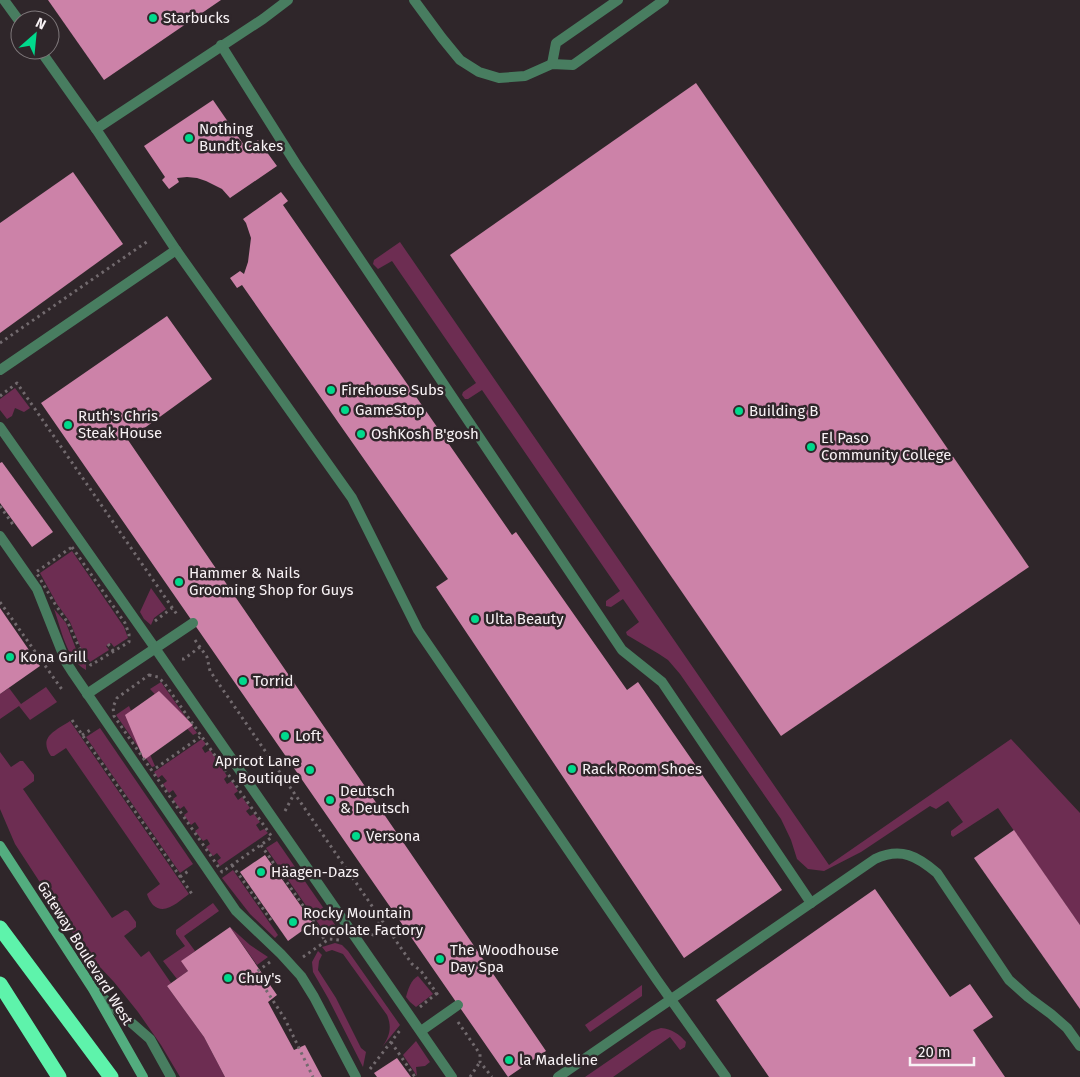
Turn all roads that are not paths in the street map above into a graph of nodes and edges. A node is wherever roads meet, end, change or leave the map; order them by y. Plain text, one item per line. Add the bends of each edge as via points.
1 (288, 0) edge
2 (414, 0) edge
3 (618, 0) edge
4 (664, 0) edge
5 (221, 45) junction
6 (47, 60) edge
7 (552, 64) junction
8 (96, 129) junction
9 (176, 250) junction
10 (0, 370) edge
11 (0, 427) edge
12 (0, 536) edge
13 (193, 622) dead end
14 (155, 648) junction
15 (87, 694) junction
16 (0, 846) edge
17 (811, 903) junction
18 (0, 928) edge
19 (0, 984) edge
20 (93, 990) junction
21 (671, 1000) junction
22 (458, 1005) dead end
23 (420, 1031) junction
24 (1080, 1046) edge
25 (360, 1076) edge
26 (59, 1077) edge
27 (111, 1077) edge
28 (143, 1077) edge
29 (171, 1077) edge
30 (452, 1077) edge
31 (558, 1077) edge
32 (726, 1077) edge

1 - 5 lane
2 - 7 lane via 460,60 479,72 499,78 525,76
3 - 7 lane via 556,43
4 - 7 lane via 574,65
5 - 8 lane
5 - 17 lane via 296,164 622,650 662,682
6 - 8 lane
8 - 9 lane
9 - 10 lane
9 - 21 lane via 352,498 418,630
11 - 14 lane
12 - 15 lane via 37,589 66,662
13 - 14 lane
14 - 15 lane
14 - 23 lane
15 - 25 lane via 236,911 301,976
16 - 20 main road, Gateway Boulevard West
17 - 21 lane
17 - 24 lane via 887,854 904,854 922,860 937,874 1009,980 1062,1023
18 - 27 highway
19 - 26 highway
20 - 28 main road, Gateway Boulevard West
20 - 29 lane via 150,1039
21 - 31 lane
21 - 32 lane
22 - 23 lane
23 - 30 lane

